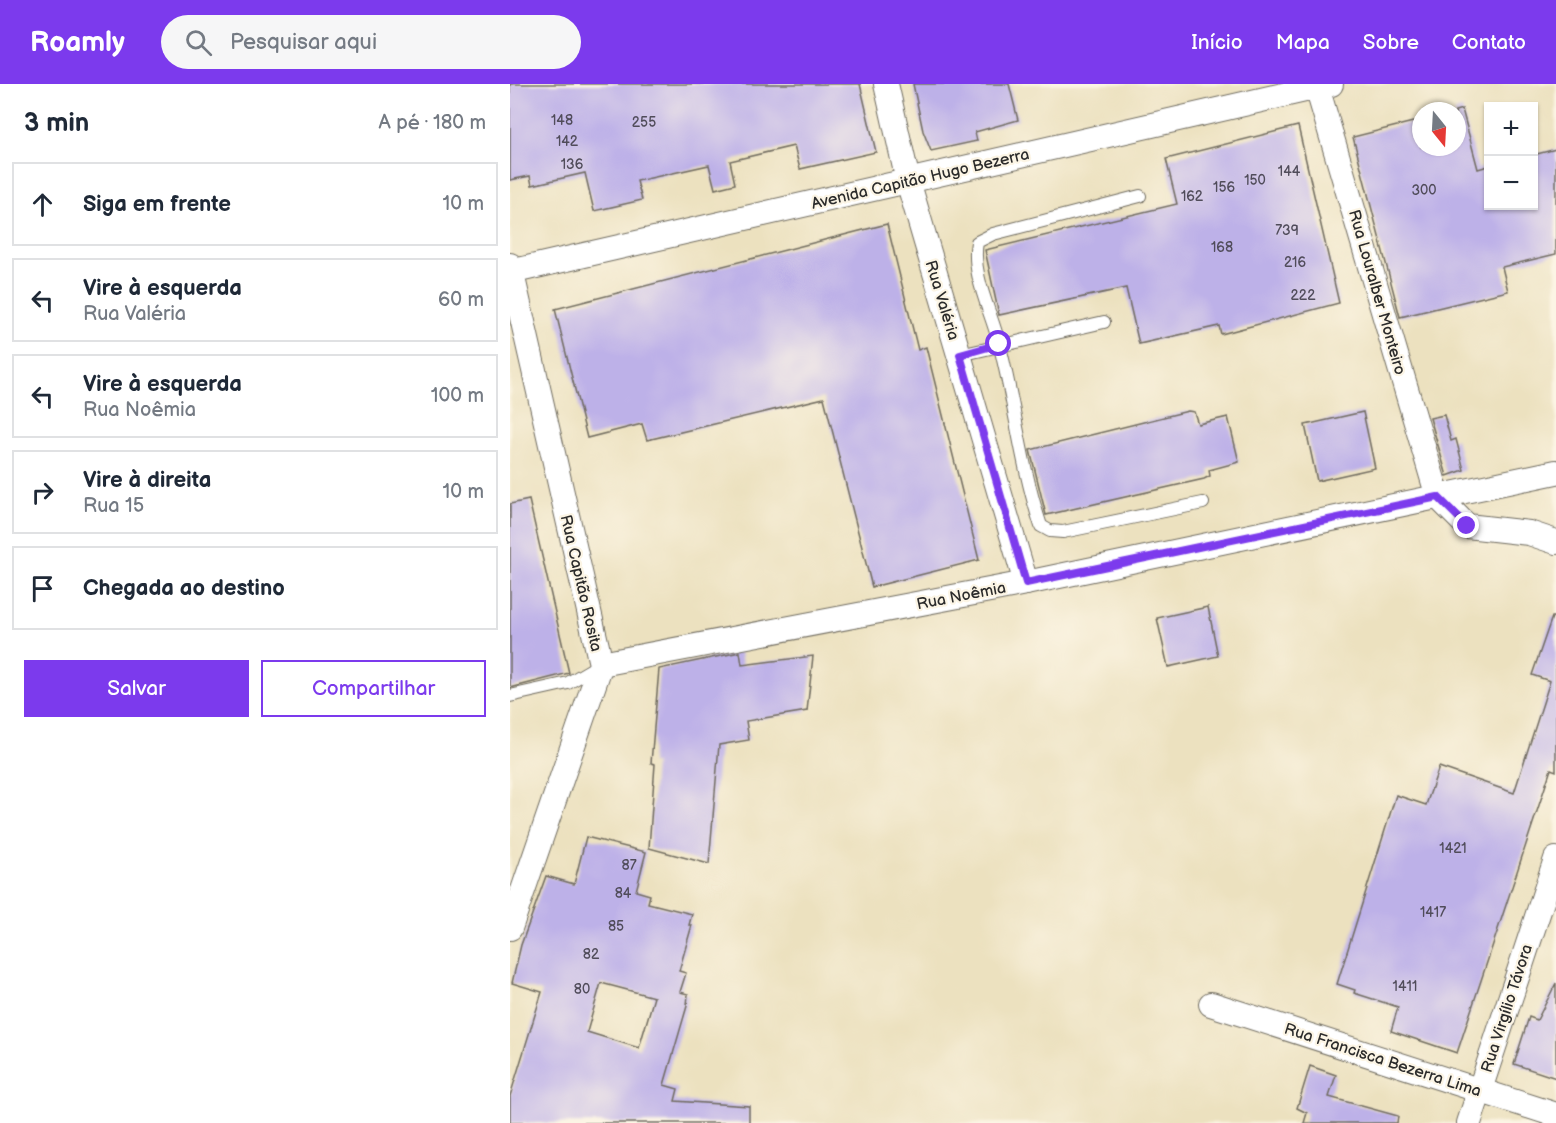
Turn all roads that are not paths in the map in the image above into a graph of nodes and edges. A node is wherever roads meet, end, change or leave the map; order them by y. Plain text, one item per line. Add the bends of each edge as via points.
1 (886, 84) edge
2 (1310, 86) edge
3 (908, 181) junction
4 (1140, 196) dead end
5 (511, 270) edge
6 (1104, 322) dead end
7 (999, 344) junction
8 (960, 355) junction
9 (1556, 472) edge
10 (1438, 497) junction
11 (1203, 503) dead end
12 (1556, 542) edge
13 (1026, 583) junction
14 (601, 664) junction
15 (510, 696) edge
16 (1556, 859) edge
17 (510, 928) edge
18 (1211, 1004) dead end
19 (1479, 1089) junction
20 (1556, 1114) edge
21 (1469, 1123) edge

1 - 3 street, Rua Valéria
2 - 3 street, Avenida Capitão Hugo Bezerra
2 - 10 street, Rua Louralber Monteiro
3 - 5 street, Avenida Capitão Hugo Bezerra
3 - 8 street, Rua Valéria
4 - 7 lane via 993,234 976,242 974,258
5 - 14 street, Rua Capitão Rosita
6 - 7 lane
7 - 8 lane
7 - 11 lane via 1029,491 1041,526 1063,532
8 - 13 street, Rua Valéria
9 - 10 street, Rua Noêmia
10 - 12 street via 1467,526 1529,533
10 - 13 street, Rua Noêmia
13 - 14 street, Rua Noêmia
14 - 15 lane, Rua Noêmia via 568,683
14 - 17 street, Rua Capitão Rosita
16 - 19 street, Rua Virgílio Távora
18 - 19 street, Rua Francisca Bezerra Lima
19 - 20 street, Rua Francisca Bezerra Lima
19 - 21 street, Rua Virgílio Távora

